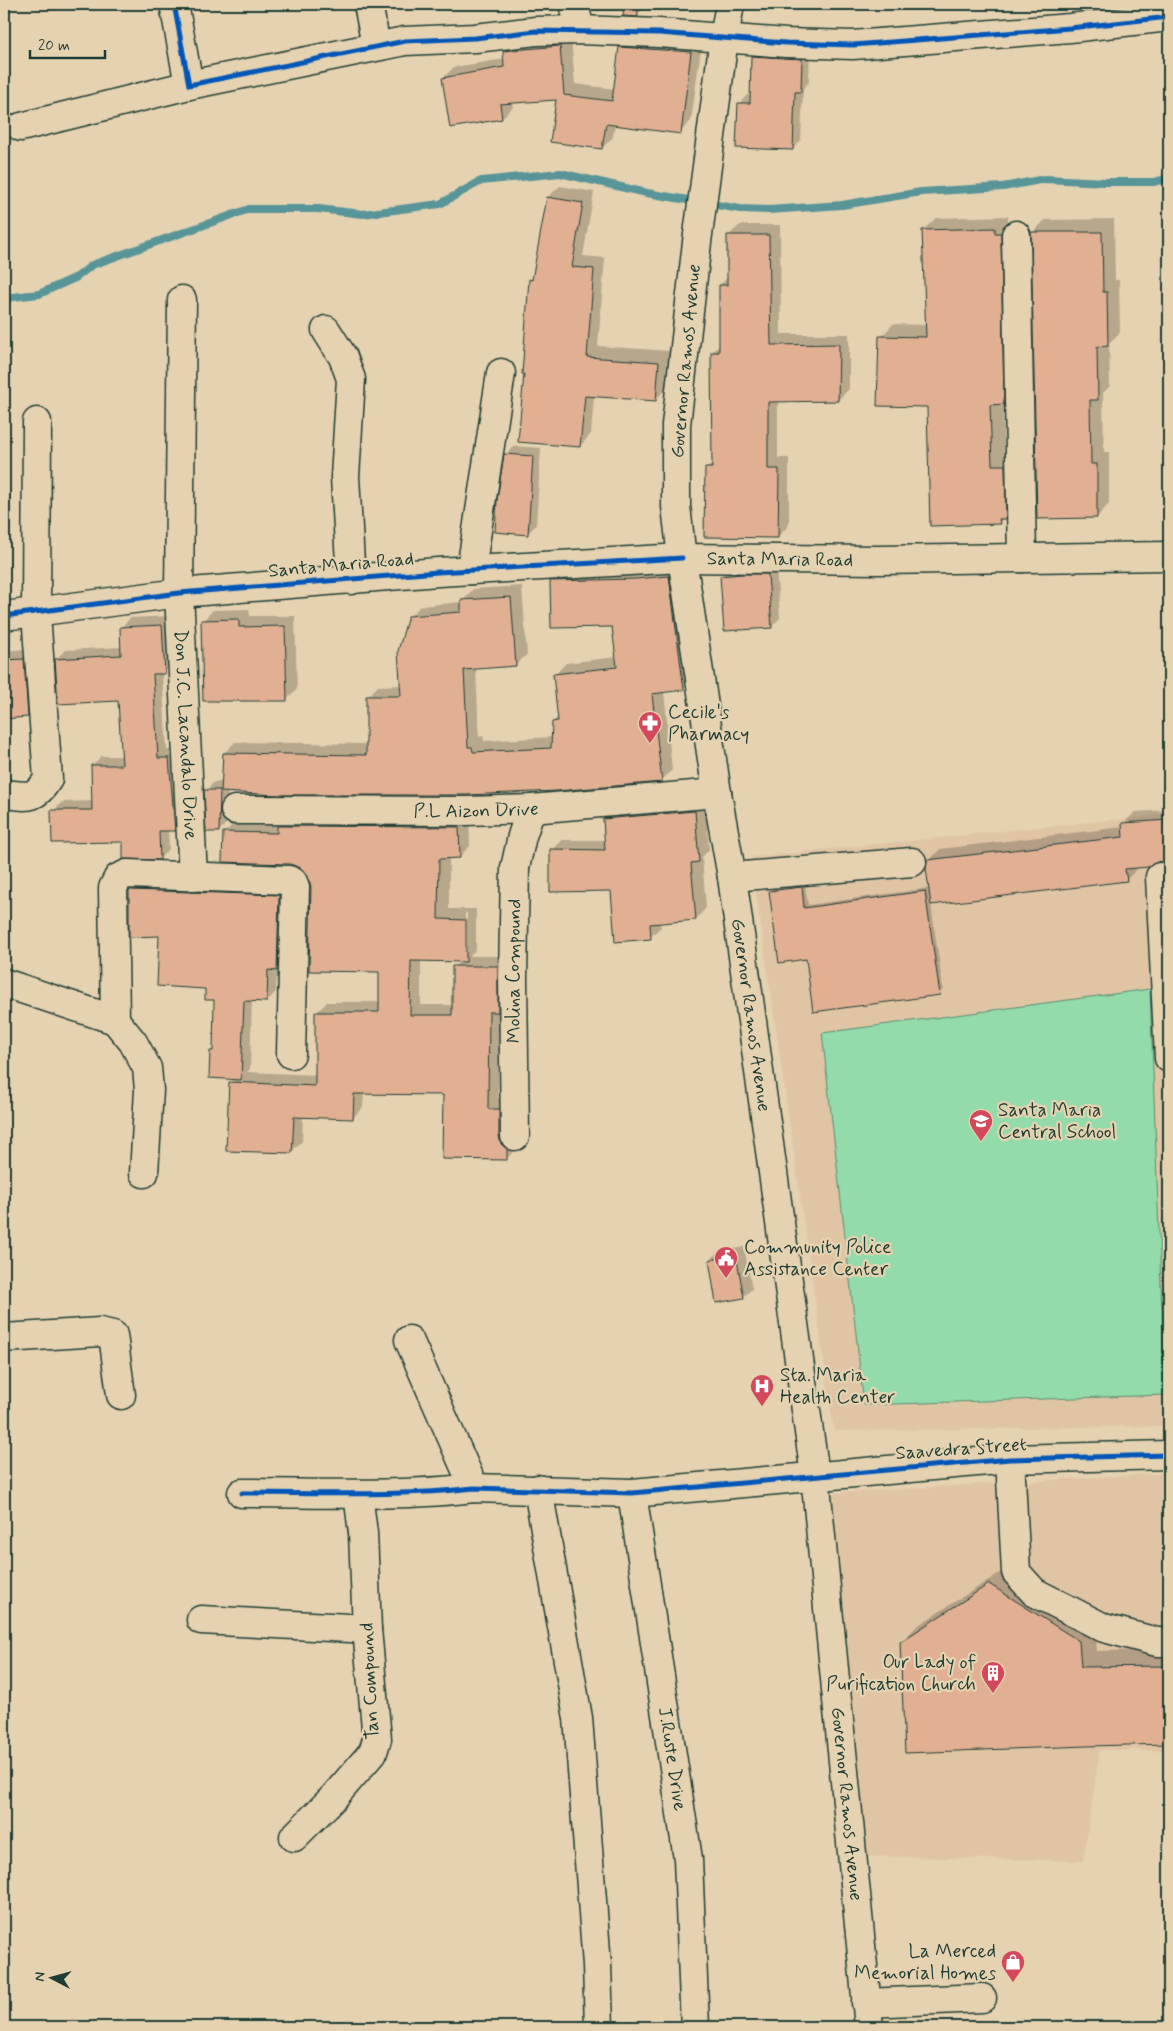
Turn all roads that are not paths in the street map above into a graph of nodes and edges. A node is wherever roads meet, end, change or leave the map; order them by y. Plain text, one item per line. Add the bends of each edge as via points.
1 (174, 4) edge
2 (368, 4) edge
3 (574, 4) edge
4 (730, 4) edge
5 (1169, 17) edge
6 (580, 30) junction
7 (724, 38) junction
8 (376, 46) junction
9 (188, 85) junction
10 (22, 127) dead end
11 (1016, 235) dead end
12 (182, 300) dead end
13 (326, 330) dead end
14 (501, 373) dead end
15 (37, 422) dead end
16 (1169, 556) edge
17 (682, 558) junction
18 (1022, 558) junction
19 (470, 570) junction
20 (351, 580) junction
21 (178, 593) junction
22 (36, 614) junction
23 (4, 616) edge
24 (4, 794) edge
25 (717, 794) junction
26 (531, 809) junction
27 (235, 810) dead end
28 (912, 862) dead end
29 (732, 876) junction
30 (1160, 876) dead end
31 (193, 877) junction
32 (4, 983) edge
33 (115, 1020) junction
34 (292, 1054) dead end
35 (1169, 1058) edge
36 (515, 1136) dead end
37 (144, 1173) dead end
38 (4, 1338) edge
39 (409, 1340) dead end
40 (121, 1395) dead end
41 (1169, 1456) edge
42 (1010, 1459) junction
43 (815, 1475) junction
44 (474, 1488) junction
45 (538, 1489) junction
46 (242, 1493) dead end
47 (632, 1493) junction
48 (358, 1494) junction
49 (201, 1620) dead end
50 (367, 1629) junction
51 (1169, 1642) edge
52 (294, 1837) dead end
53 (982, 1998) dead end
54 (867, 2015) edge
55 (599, 2027) edge
56 (695, 2027) edge

1 - 9 street
2 - 8 street
3 - 6 street
4 - 7 street, Governor Ramos Avenue
5 - 7 street via 853,45
6 - 7 street
6 - 8 street via 405,41
7 - 17 street, Governor Ramos Avenue via 676,425 676,506
8 - 9 street
9 - 10 street
11 - 18 street
12 - 21 street, Don J.C. Lacandalo Drive
13 - 20 street via 343,357 351,380 345,477
14 - 19 street
15 - 22 street
16 - 18 street, Santa Maria Road
17 - 18 street, Santa Maria Road
17 - 19 street, Santa Maria Road
17 - 25 street, Governor Ramos Avenue
19 - 20 street, Santa Maria Road
20 - 21 street, Santa Maria Road
21 - 22 street, Santa Maria Road
21 - 31 street, Don J.C. Lacandalo Drive
22 - 23 street, Santa Maria Road
22 - 24 street via 48,780 33,796
25 - 26 street, P.L Aizon Drive
25 - 29 street, Governor Ramos Avenue
26 - 27 street, P.L Aizon Drive
26 - 36 street, Molina Compound via 515,868
28 - 29 street
29 - 43 street, Governor Ramos Avenue
30 - 35 street
31 - 33 street via 127,874 118,878 113,888
31 - 34 street via 293,882
32 - 33 street
33 - 37 street via 133,1042 147,1068 149,1090
38 - 40 street via 100,1332 113,1335
39 - 44 street
41 - 42 street, Saavedra Street
42 - 43 street, Saavedra Street
42 - 51 street via 1016,1572 1034,1592 1104,1628 1156,1642
43 - 47 street, Saavedra Street
43 - 54 street, Governor Ramos Avenue
44 - 45 street, Saavedra Street
44 - 48 street, Saavedra Street
45 - 47 street, Saavedra Street
45 - 55 street via 578,1718
46 - 48 street, Saavedra Street
47 - 56 street, J.Ruste Drive via 688,1859
48 - 50 street, Tan Compound
49 - 50 street
50 - 52 street, Tan Compound via 377,1738 373,1752 334,1798
53 - 54 street

